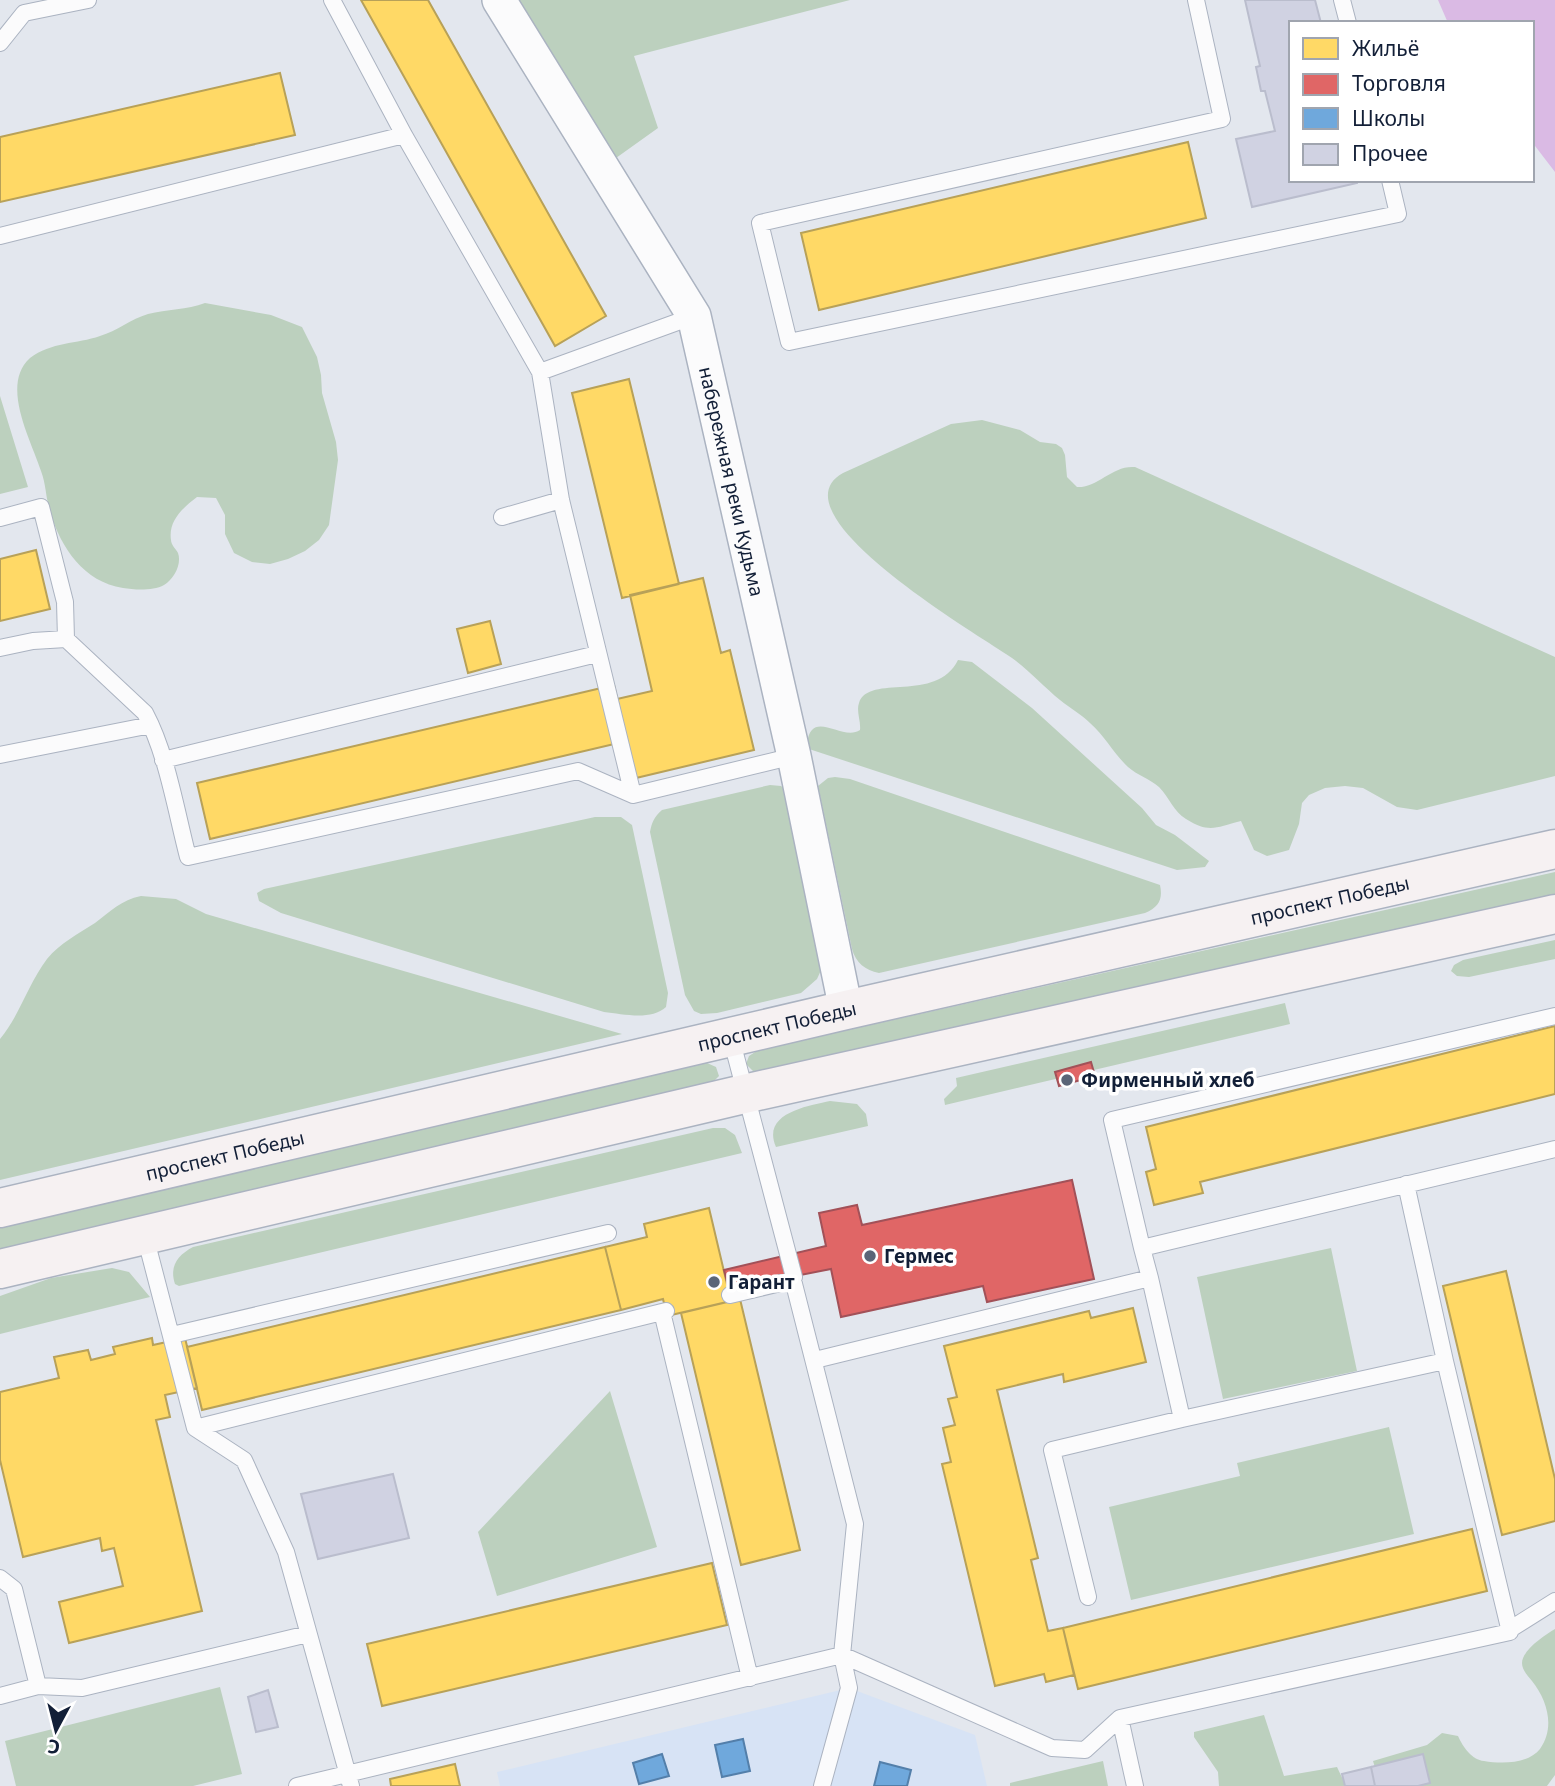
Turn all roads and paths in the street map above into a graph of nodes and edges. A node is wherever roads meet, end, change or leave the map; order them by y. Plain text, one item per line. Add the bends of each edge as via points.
1 (88, 0) edge
2 (332, 0) edge
3 (499, 0) edge
4 (1196, 0) edge
5 (1342, 0) edge
6 (1347, 21) edge
7 (0, 44) edge
8 (404, 135) junction
9 (1390, 182) edge
10 (0, 236) edge
11 (695, 316) junction
12 (540, 372) junction
13 (561, 500) junction
14 (502, 517) dead end
15 (0, 518) edge
16 (66, 639) junction
17 (0, 648) edge
18 (597, 654) junction
19 (151, 725) junction
20 (0, 755) edge
21 (794, 757) junction
22 (163, 760) junction
23 (633, 795) junction
24 (1555, 849) edge
25 (1555, 914) edge
26 (846, 1010) junction
27 (1555, 1016) edge
28 (731, 1038) junction
29 (744, 1094) junction
30 (1555, 1149) edge
31 (1406, 1184) junction
32 (0, 1208) edge
33 (608, 1233) dead end
34 (145, 1236) junction
35 (1142, 1248) junction
36 (0, 1269) edge
37 (1150, 1278) junction
38 (793, 1280) junction
39 (730, 1295) dead end
40 (172, 1335) junction
41 (815, 1360) junction
42 (1445, 1361) junction
43 (1182, 1419) junction
44 (195, 1428) junction
45 (0, 1578) edge
46 (1088, 1597) dead end
47 (1555, 1601) edge
48 (1509, 1630) junction
49 (308, 1634) junction
50 (842, 1655) junction
51 (750, 1678) junction
52 (38, 1686) junction
53 (0, 1696) edge
54 (1120, 1718) junction
55 (349, 1780) edge
56 (297, 1786) edge
57 (822, 1786) edge
58 (1135, 1786) edge

1 - 7 lane via 24,13
2 - 8 lane
3 - 11 street, набережная реки Кудьма
4 - 9 lane via 1222,119 760,223 789,342 1398,214
5 - 6 lane
8 - 10 lane
8 - 12 lane
11 - 12 lane
11 - 21 street, набережная реки Кудьма
12 - 13 lane
13 - 14 lane
13 - 18 lane
15 - 16 lane via 41,507 65,602
16 - 17 lane
16 - 19 lane via 145,713
18 - 22 lane
18 - 23 lane
19 - 20 lane
19 - 22 lane
21 - 23 lane
21 - 26 street, набережная реки Кудьма
22 - 23 lane via 188,856 578,771
24 - 26 main road, проспект Победы
25 - 29 main road
26 - 28 main road, проспект Победы
27 - 35 lane via 1112,1120
28 - 29 lane
28 - 32 main road, проспект Победы
29 - 34 main road
29 - 38 lane
30 - 31 lane
31 - 35 lane
31 - 42 lane
33 - 40 lane
34 - 36 main road
34 - 40 lane
35 - 37 lane
37 - 41 lane
37 - 43 lane
38 - 39 lane
38 - 41 lane
40 - 44 lane
41 - 50 lane via 855,1524
42 - 43 lane
42 - 48 lane
43 - 46 lane via 1052,1450
44 - 49 lane via 244,1460 286,1552
44 - 51 lane via 664,1312
45 - 52 lane via 14,1589
47 - 48 lane
48 - 54 lane
49 - 52 lane via 82,1688
49 - 55 lane
50 - 51 lane
50 - 54 lane via 1052,1748 1085,1750
50 - 57 lane via 849,1688
51 - 55 lane
52 - 53 lane
54 - 58 lane
55 - 56 lane

